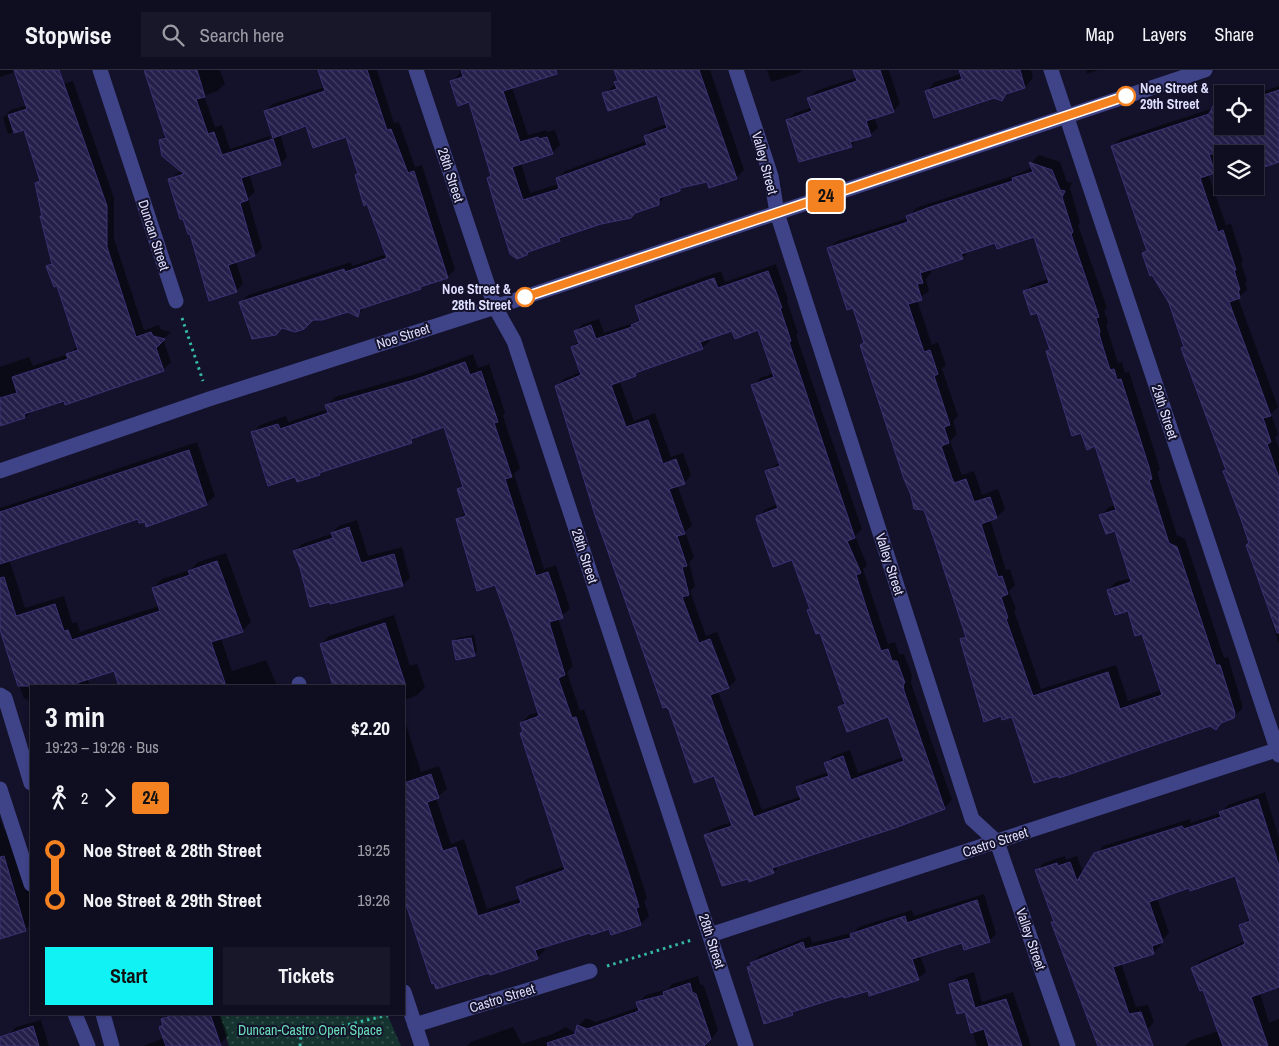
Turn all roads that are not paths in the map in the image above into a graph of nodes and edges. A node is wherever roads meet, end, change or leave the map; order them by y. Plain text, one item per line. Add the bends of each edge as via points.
1 (100, 70) edge
2 (416, 70) edge
3 (736, 70) edge
4 (1052, 70) edge
5 (1205, 70) edge
6 (1067, 116) junction
7 (777, 213) junction
8 (176, 301) road end
9 (495, 307) junction
10 (0, 471) edge
11 (0, 695) edge
12 (1278, 750) edge
13 (30, 780) edge
14 (0, 789) edge
15 (25, 841) edge
16 (998, 842) junction
17 (30, 877) edge
18 (710, 934) junction
19 (590, 971) road end
20 (405, 995) edge
21 (76, 1015) edge
22 (103, 1015) edge
23 (415, 1025) junction
24 (88, 1046) edge
25 (112, 1046) edge
26 (422, 1046) edge
27 (746, 1046) edge
28 (1068, 1046) edge

1 - 8 street, Duncan Street
2 - 9 street, 28th Street
3 - 7 street, Valley Street via 771,176
4 - 6 street, 29th Street
5 - 6 street, Noe Street
6 - 7 street, Noe Street
6 - 12 street, 29th Street
7 - 9 street, Noe Street
7 - 16 street, Valley Street via 972,819
9 - 10 street, Noe Street via 209,399
9 - 18 street, 28th Street via 514,341
11 - 13 street via 5,698
12 - 16 street, Castro Street
14 - 15 street
15 - 17 street
16 - 18 street, Castro Street
16 - 28 street, Valley Street
18 - 27 street, 28th Street
19 - 23 street, Castro Street
20 - 23 street
21 - 24 street
22 - 25 street
23 - 26 street

